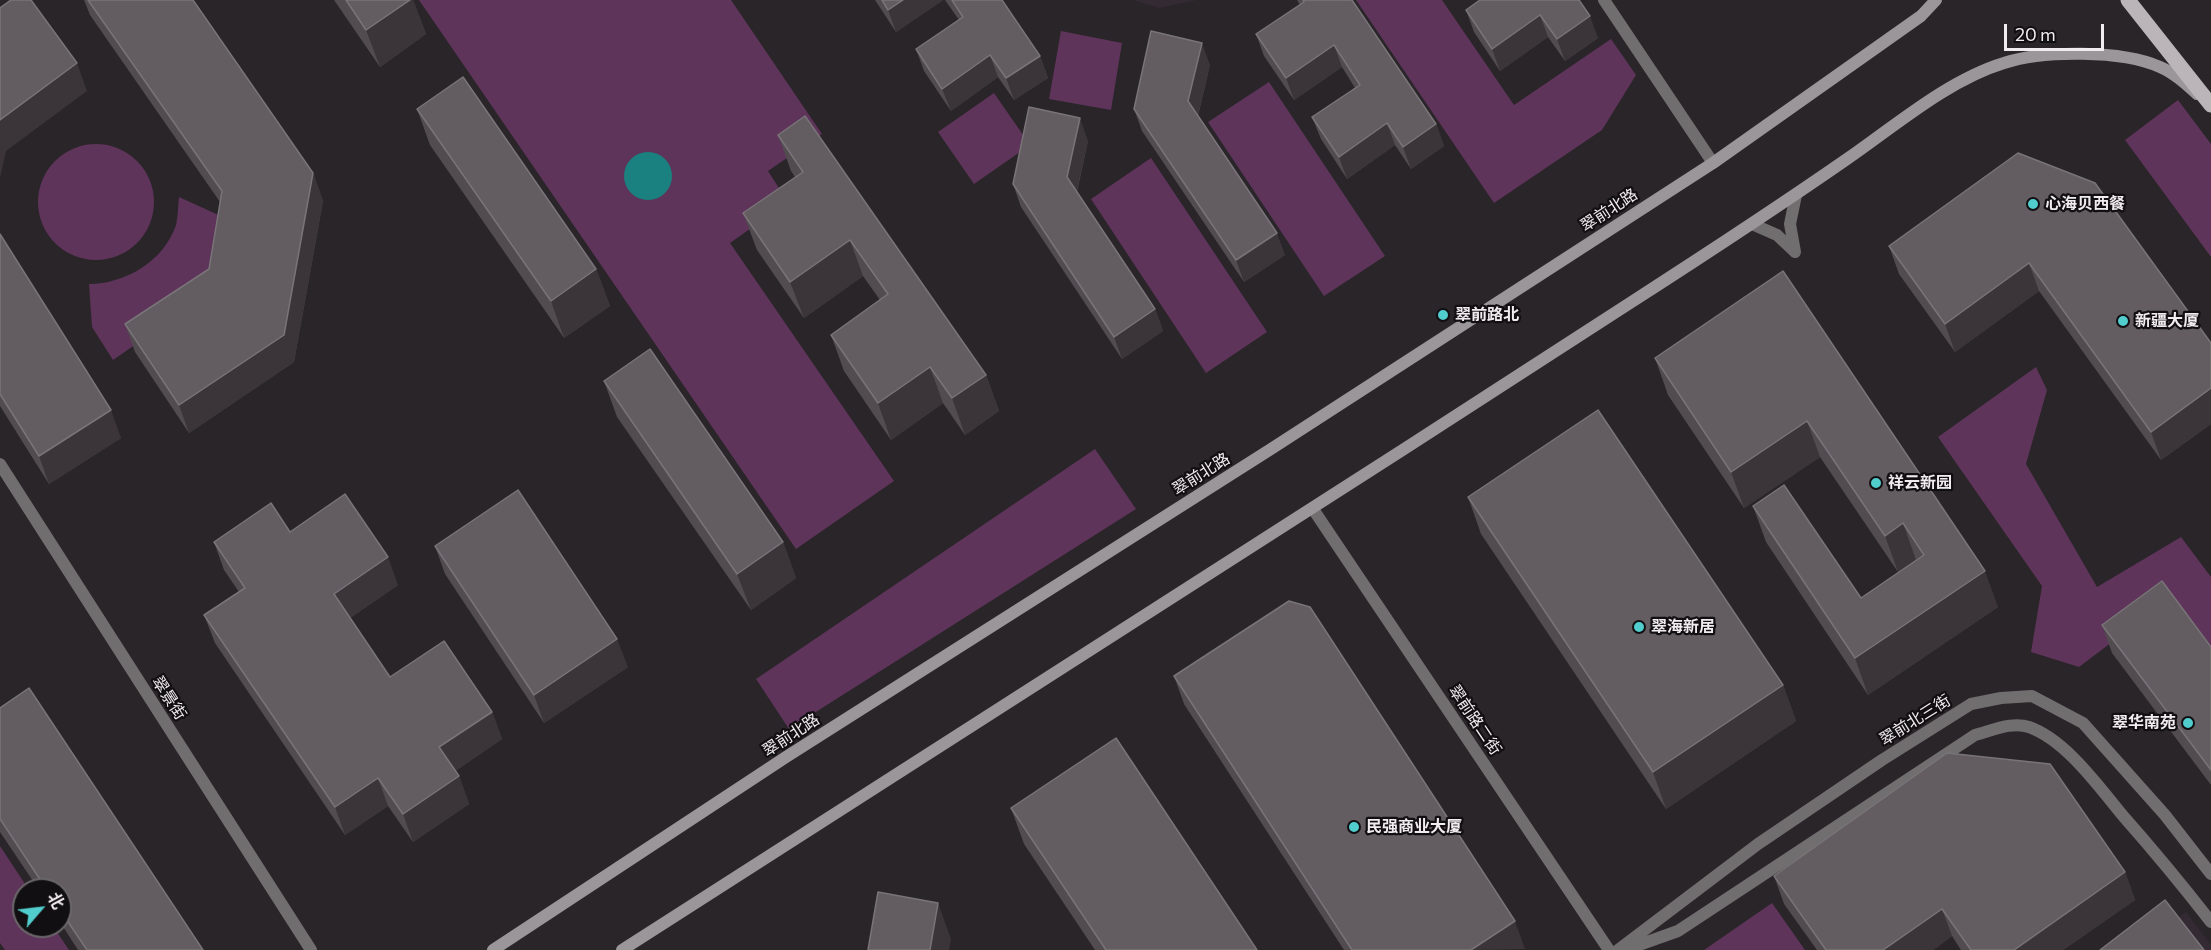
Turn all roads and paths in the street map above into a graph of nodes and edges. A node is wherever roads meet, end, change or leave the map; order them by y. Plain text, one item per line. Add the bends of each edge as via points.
1 (1604, 0) edge
2 (1936, 0) edge
3 (2128, 0) edge
4 (2211, 106) edge
5 (1713, 163) junction
6 (1796, 195) junction
7 (1752, 224) junction
8 (0, 464) edge
9 (1313, 509) junction
10 (2211, 874) edge
11 (2211, 922) edge
12 (311, 950) edge
13 (493, 950) edge
14 (622, 950) edge
15 (1609, 950) edge
16 (1618, 950) edge
17 (1625, 950) edge

1 - 5 street
2 - 5 main road, 翠前北路 via 1921,16
3 - 4 main road
4 - 6 main road via 2160,67 2127,58 2102,54 2008,61 1964,78
5 - 13 main road, 翠前北路
6 - 7 main road
6 - 7 street via 1791,224 1794,252 1777,235
7 - 9 main road
8 - 12 street, 翠景街
9 - 14 main road
9 - 15 street, 翠前路二街
10 - 16 street, 翠前北三街 via 2165,815 2083,723 2032,696 2001,699 1971,704 1882,760 1758,844
11 - 17 street via 2082,766 2055,742 2028,726 2004,727 1975,735 1677,931

